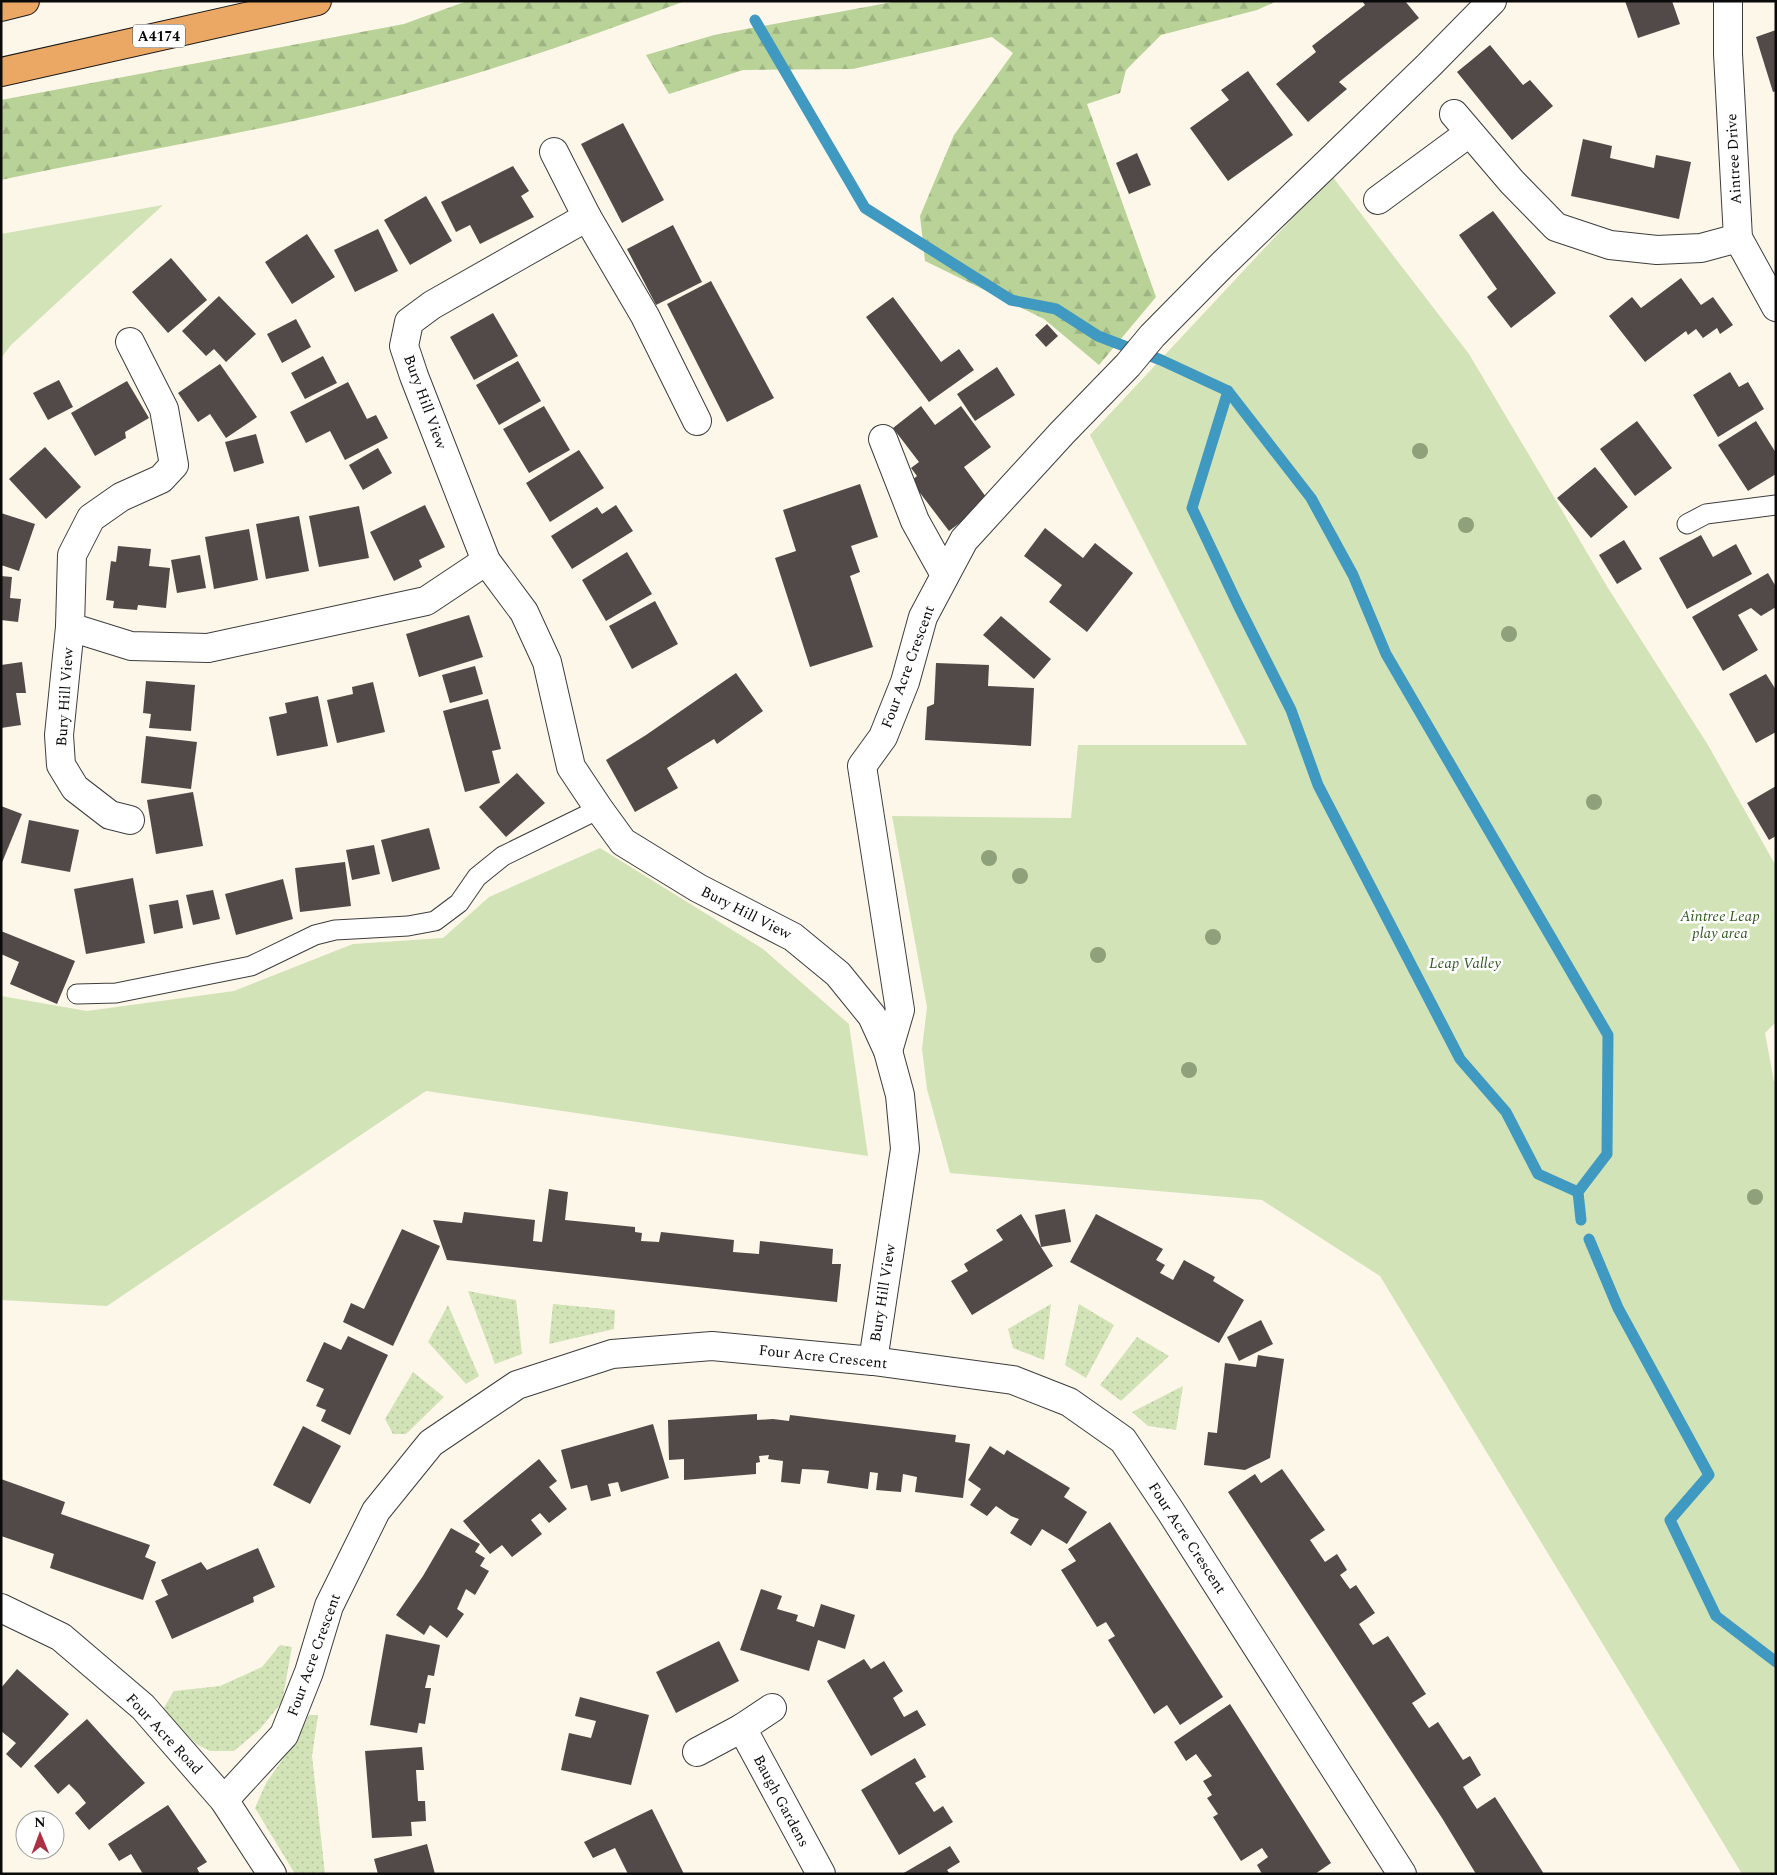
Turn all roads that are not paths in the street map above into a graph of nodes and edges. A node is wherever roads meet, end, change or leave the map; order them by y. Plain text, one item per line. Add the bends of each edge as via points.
1 (25, 1) edge
2 (316, 1) edge
3 (1492, 1) edge
4 (1728, 1) edge
5 (1, 7) edge
6 (1, 72) edge
7 (554, 152) dead end
8 (1378, 200) dead end
9 (587, 217) junction
10 (1738, 238) junction
11 (1776, 307) edge
12 (130, 342) dead end
13 (697, 421) dead end
14 (883, 439) dead end
15 (1776, 505) edge
16 (1687, 524) dead end
17 (486, 561) junction
18 (946, 575) junction
19 (70, 627) junction
20 (599, 809) junction
21 (130, 820) dead end
22 (77, 994) dead end
23 (888, 1051) junction
24 (873, 1362) junction
25 (1, 1608) edge
26 (772, 1708) dead end
27 (742, 1728) junction
28 (697, 1752) dead end
29 (224, 1800) junction
30 (272, 1874) edge
31 (821, 1874) edge
32 (1402, 1874) edge

1 - 5 highway
2 - 6 highway, A4174
3 - 18 street, Four Acre Crescent via 1152,336 964,540
4 - 10 street, Aintree Drive
7 - 9 street
8 - 10 street via 1462,124 1556,227 1610,245 1657,250 1701,248
9 - 13 street via 645,316
9 - 17 street, Bury Hill View via 432,305 409,322 404,346
10 - 11 street, Aintree Drive
12 - 19 street, Bury Hill View via 164,409 174,465 162,479 121,497 91,518 72,555
14 - 18 street via 915,521
15 - 16 lane via 1706,514
17 - 19 street, Bury Hill View via 426,601 208,648 131,646
17 - 20 street, Bury Hill View via 524,612 536,637 547,662 571,767
18 - 23 street, Four Acre Crescent via 923,617 905,682 883,737 862,766 900,1010
19 - 21 street, Bury Hill View via 60,735 62,766 75,788 110,815
20 - 22 lane via 503,856 477,877 459,903 435,921 408,926 335,930 315,935 251,966 116,993
20 - 23 street, Bury Hill View via 623,842 698,888 793,937 838,974 872,1016
23 - 24 street, Bury Hill View via 900,1095 905,1149
24 - 29 street, Four Acre Crescent via 712,1346 621,1353 509,1390 431,1443 376,1511 329,1606 309,1672 284,1735
24 - 32 street, Four Acre Crescent via 1013,1380 1069,1402 1123,1440
25 - 29 street, Four Acre Road via 61,1637 143,1707
26 - 27 street
27 - 28 street
27 - 31 street, Baugh Gardens
29 - 30 street, Four Acre Road

